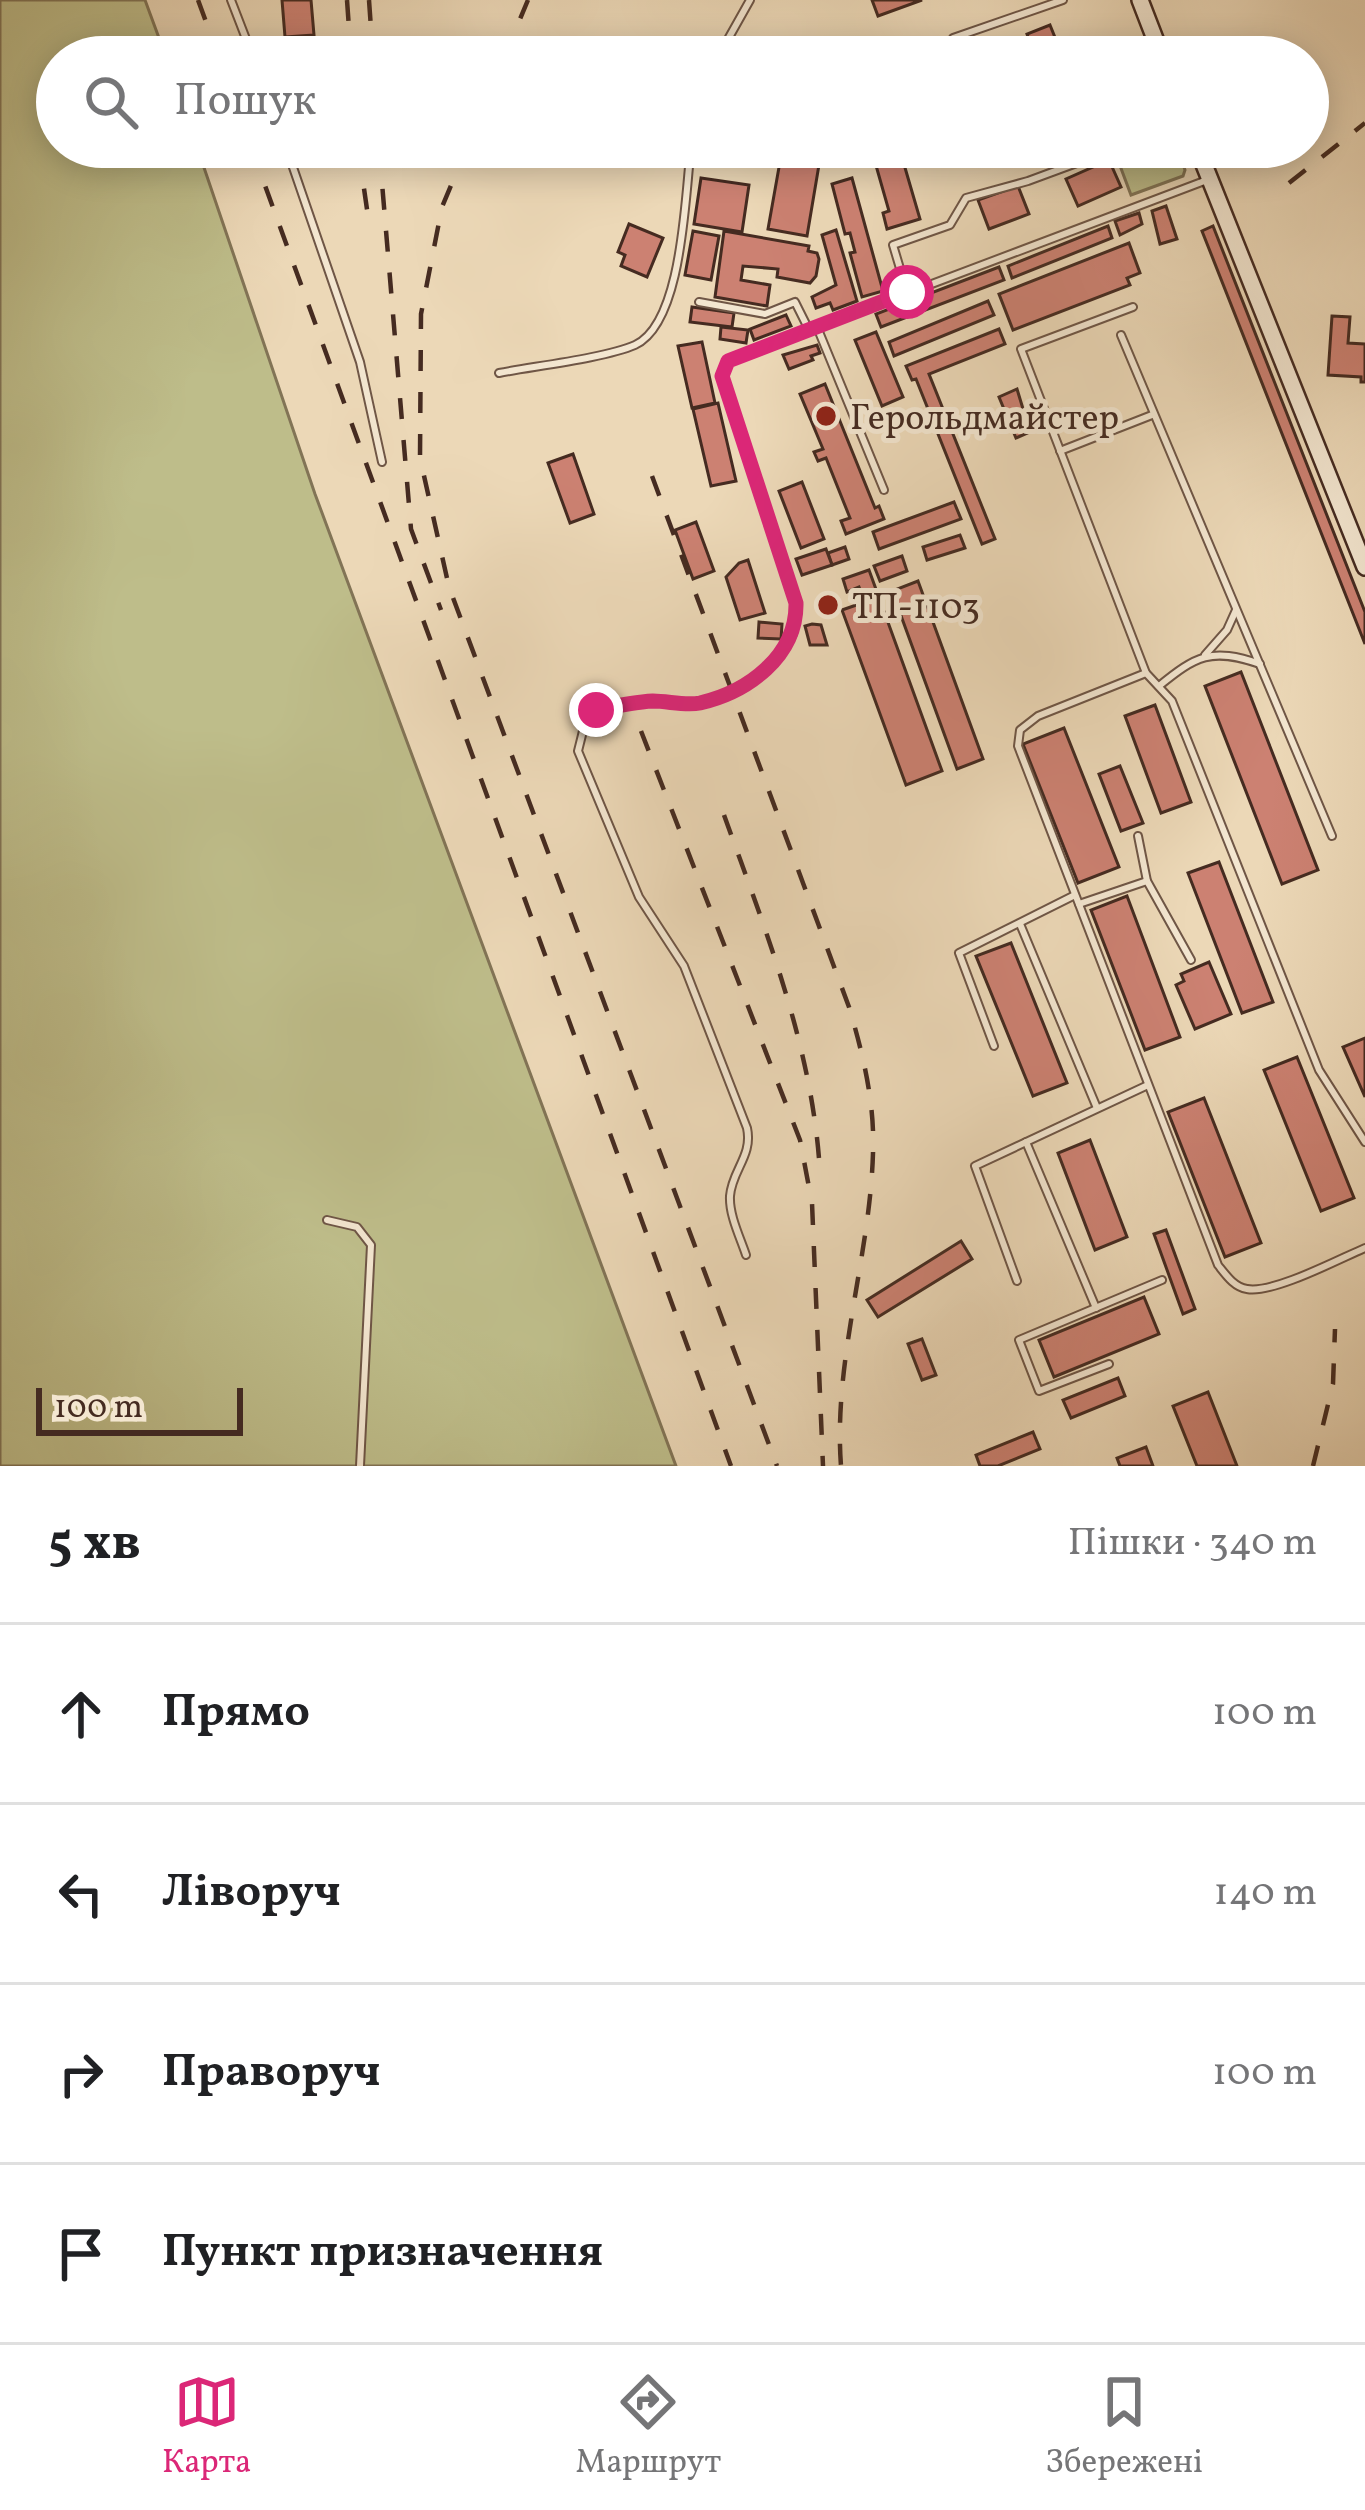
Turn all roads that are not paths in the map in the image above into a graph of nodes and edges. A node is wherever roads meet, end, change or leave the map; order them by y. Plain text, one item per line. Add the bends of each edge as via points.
1 (231, 0) edge
2 (750, 0) edge
3 (1063, 0) edge
4 (1140, 0) edge
5 (245, 36) edge
6 (730, 36) edge
7 (959, 36) edge
8 (1154, 36) edge
9 (293, 168) edge
10 (688, 168) edge
11 (1063, 168) edge
12 (1206, 168) edge
13 (1210, 178) junction
14 (907, 292) junction
15 (699, 302) dead end
16 (1133, 307) dead end
17 (813, 327) junction
18 (1120, 335) dead end
19 (499, 373) dead end
20 (1152, 415) junction
21 (1060, 451) junction
22 (382, 462) dead end
23 (884, 490) dead end
24 (1365, 567) edge
25 (1236, 610) junction
26 (1205, 655) junction
27 (1260, 664) junction
28 (1146, 674) junction
29 (1159, 686) junction
30 (1138, 836) dead end
31 (1332, 836) dead end
32 (1148, 881) junction
33 (1075, 895) junction
34 (1079, 904) junction
35 (1019, 922) junction
36 (1191, 960) dead end
37 (994, 1046) dead end
38 (1148, 1085) junction
39 (1097, 1108) junction
40 (1027, 1142) junction
41 (1365, 1142) edge
42 (327, 1220) dead end
43 (1365, 1248) edge
44 (746, 1256) dead end
45 (1162, 1280) dead end
46 (1017, 1281) dead end
47 (1096, 1308) junction
48 (1109, 1364) dead end
49 (361, 1466) edge

1 - 5 lane
2 - 6 lane
3 - 7 lane
4 - 8 main road
9 - 22 lane via 360,362
10 - 19 lane via 668,303 653,331 633,346
11 - 14 lane via 966,198 950,225 892,245
12 - 13 main road
13 - 14 lane
13 - 24 main road
14 - 17 lane
15 - 17 lane via 765,314 795,302
16 - 21 lane via 1021,349
17 - 23 lane
17 - 44 lane via 728,361 722,376 796,603 793,634 760,675 734,692 694,704 596,710 578,751 645,909 684,966 747,1129 748,1155 730,1191
18 - 20 lane
20 - 21 lane
20 - 25 lane
21 - 28 lane
25 - 26 lane
25 - 27 lane
26 - 27 lane
26 - 29 lane
27 - 31 lane
28 - 29 lane
28 - 33 lane via 1020,730 1018,746
29 - 41 lane via 1172,700 1319,1070
30 - 32 lane
32 - 34 lane
32 - 36 lane
33 - 34 lane
33 - 35 lane
34 - 38 lane
35 - 37 lane via 959,953
35 - 39 lane
38 - 39 lane
38 - 43 lane via 1231,1281 1265,1288
39 - 40 lane
40 - 46 lane via 975,1166
40 - 47 lane
42 - 49 lane via 357,1227 371,1245
45 - 47 lane
47 - 48 lane via 1019,1340 1039,1390

